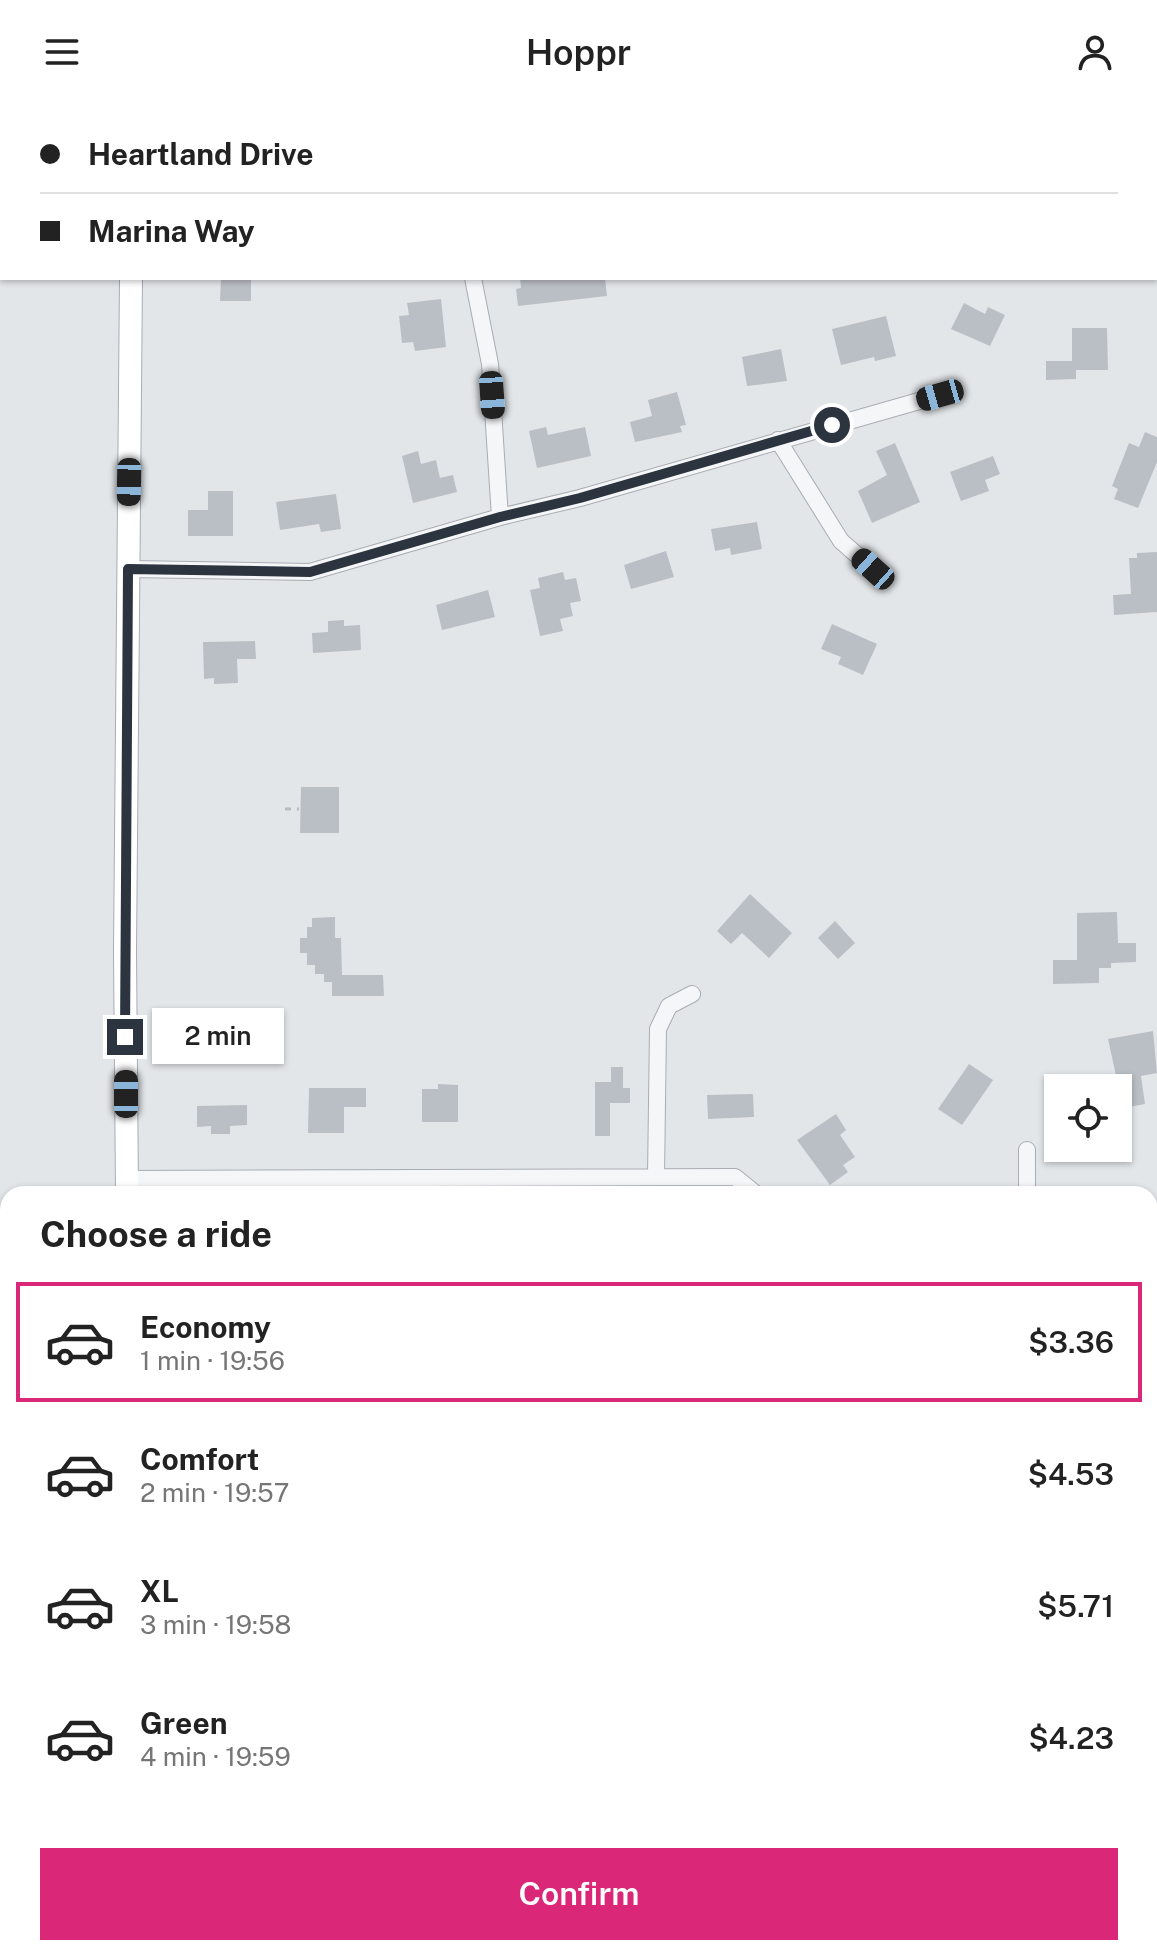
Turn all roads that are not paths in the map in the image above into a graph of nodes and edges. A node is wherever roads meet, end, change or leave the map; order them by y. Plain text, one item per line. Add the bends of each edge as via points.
1 (131, 280) edge
2 (473, 280) edge
3 (940, 395) dead end
4 (778, 440) junction
5 (500, 517) junction
6 (128, 569) junction
7 (873, 569) dead end
8 (692, 994) dead end
9 (1027, 1150) dead end
10 (656, 1176) junction
11 (126, 1186) edge
12 (174, 1186) edge
13 (746, 1186) edge
14 (1027, 1186) edge

1 - 6 street
2 - 5 street via 490,364
3 - 4 street
4 - 5 street
4 - 7 street via 841,541
5 - 6 street via 310,572
6 - 11 street
8 - 10 street via 669,1006 658,1029
9 - 14 street
10 - 12 street
10 - 13 street via 735,1177

